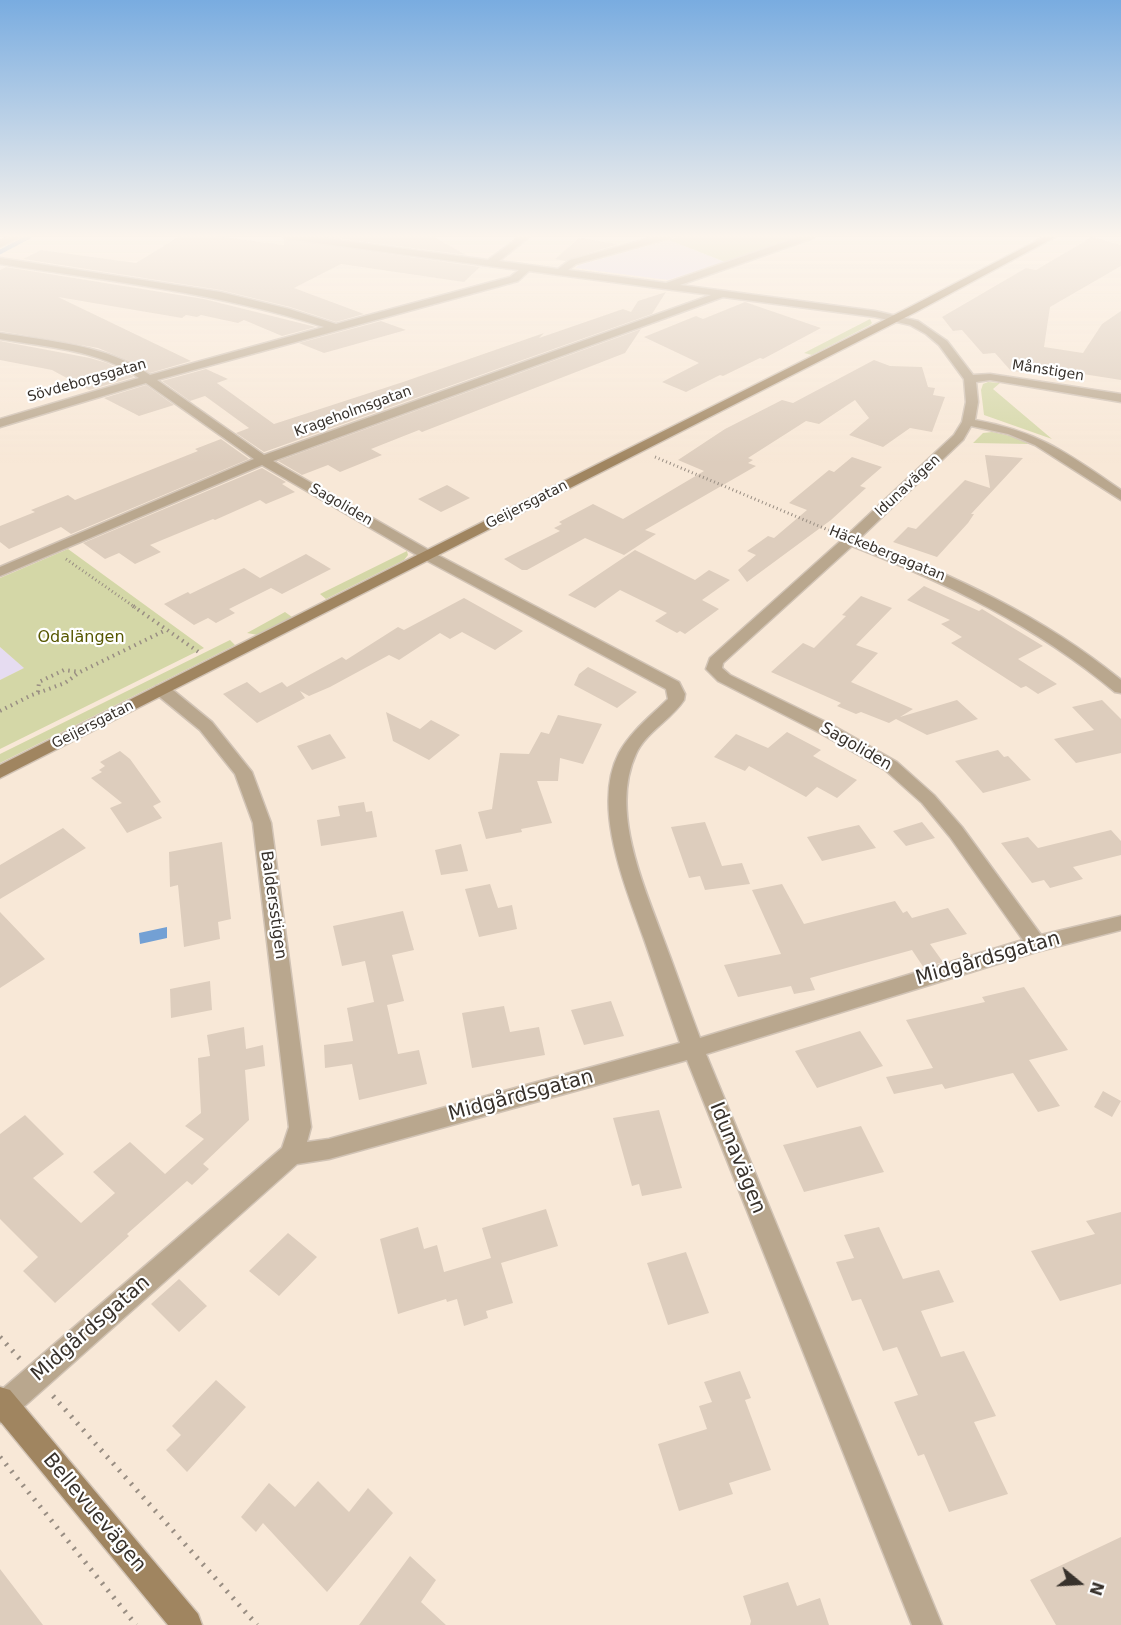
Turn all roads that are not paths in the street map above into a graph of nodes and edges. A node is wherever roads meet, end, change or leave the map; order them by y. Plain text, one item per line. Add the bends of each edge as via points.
1 (288, 312) edge
2 (391, 312) edge
3 (676, 312) edge
4 (858, 312) edge
5 (907, 312) edge
6 (895, 318) junction
7 (334, 327) junction
8 (0, 336) edge
9 (150, 378) junction
10 (970, 380) junction
11 (1121, 398) edge
12 (968, 422) junction
13 (0, 423) edge
14 (263, 460) junction
15 (1121, 496) edge
16 (850, 540) junction
17 (427, 555) junction
18 (0, 572) edge
19 (714, 669) joint
20 (1121, 688) edge
21 (162, 690) junction
22 (677, 694) joint
23 (0, 772) edge
24 (1121, 923) edge
25 (1036, 944) junction
26 (693, 1049) junction
27 (291, 1154) junction
28 (1, 1405) edge
29 (187, 1625) edge
30 (927, 1625) edge

1 - 7 street
2 - 7 street, Sövdeborgsgatan
3 - 14 street, Krageholmsgatan
4 - 6 street
5 - 6 street, Geijersgatan
6 - 10 street via 930,332
6 - 17 street, Geijersgatan
7 - 9 street, Sövdeborgsgatan
8 - 9 street, Sagoliden via 104,357
9 - 13 street, Sövdeborgsgatan
9 - 14 street, Sagoliden
10 - 11 street, Månstigen via 990,377
10 - 12 street via 972,402
12 - 15 street via 1028,437
12 - 16 street, Idunavägen via 939,457
14 - 17 street, Sagoliden
14 - 18 street, Krageholmsgatan
16 - 19 street, Idunavägen via 716,661
16 - 20 street, Häckebergagatan via 982,595 1097,666
17 - 21 street, Geijersgatan
17 - 22 street, Sagoliden via 673,686
19 - 25 street, Sagoliden via 724,678 891,766 928,799 956,832
21 - 23 street, Geijersgatan
21 - 27 street, Baldersstigen via 206,726 243,772 262,823 300,1127
22 - 26 street, Idunavägen via 676,700 633,744 625,764 618,807 625,859
24 - 25 street, Midgårdsgatan
25 - 26 street, Midgårdsgatan
26 - 27 street, Midgårdsgatan via 329,1149
26 - 30 street, Idunavägen
27 - 28 street, Midgårdsgatan
28 - 29 street, Bellevuevägen

